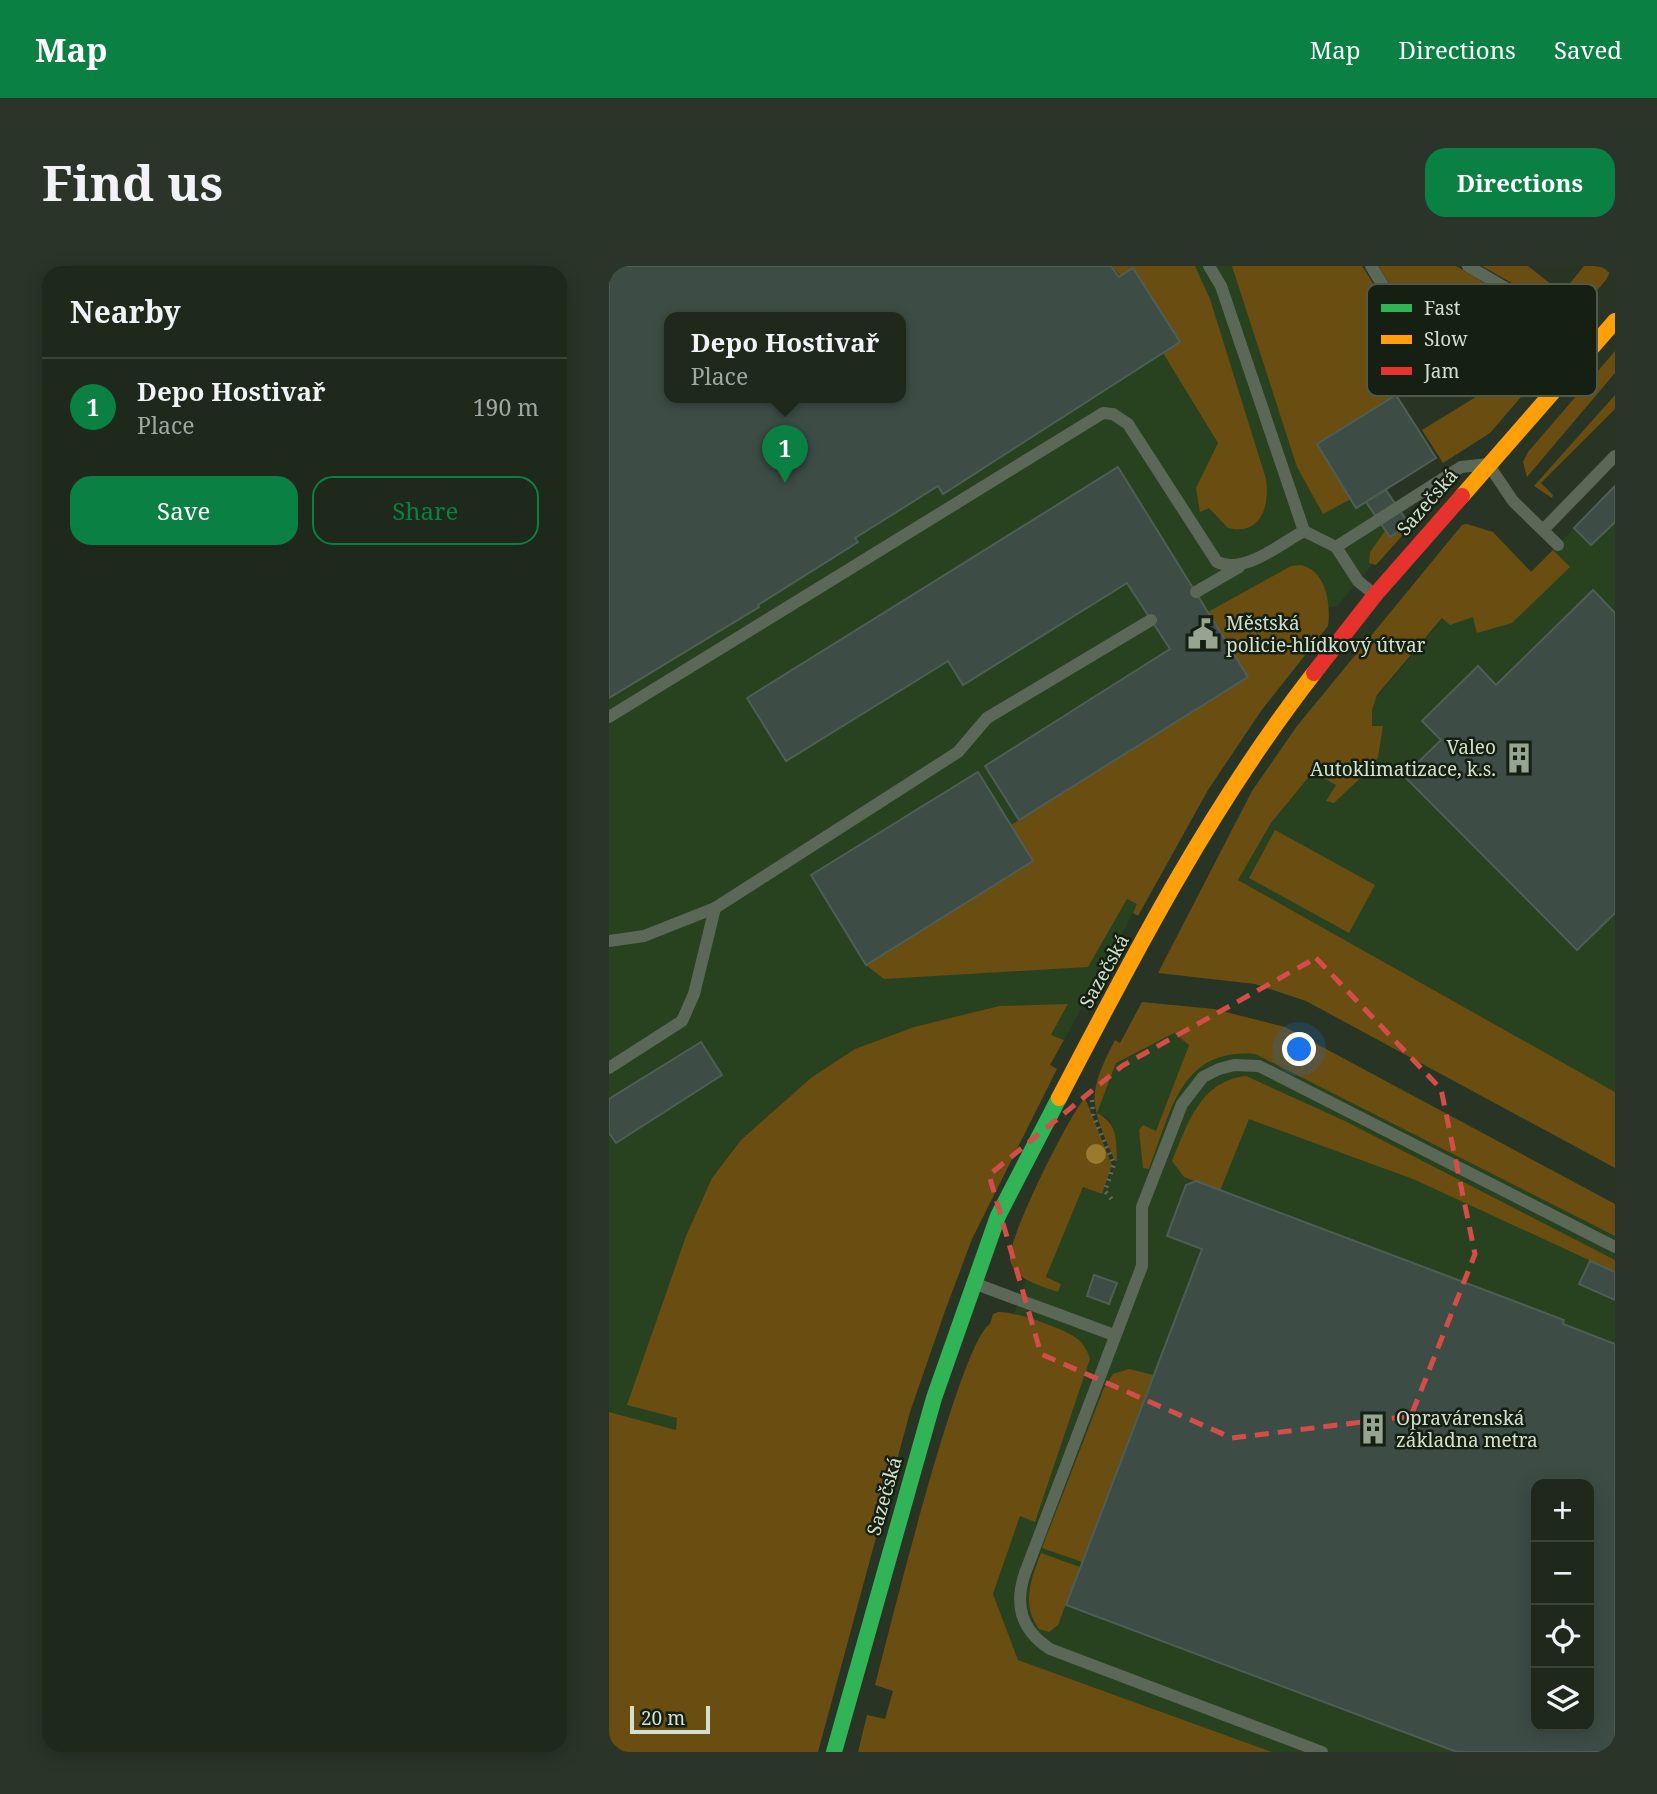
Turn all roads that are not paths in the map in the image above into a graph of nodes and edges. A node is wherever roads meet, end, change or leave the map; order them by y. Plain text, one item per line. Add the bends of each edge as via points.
1 (1209, 266) edge
2 (1371, 266) edge
3 (1468, 266) edge
4 (1382, 284) edge
5 (1499, 284) edge
6 (1615, 321) edge
7 (1597, 342) edge
8 (1549, 396) edge
9 (1615, 456) edge
10 (1488, 464) junction
11 (1543, 530) junction
12 (1304, 531) junction
13 (1558, 545) dead end
14 (1336, 547) junction
15 (1242, 565) junction
16 (1196, 593) dead end
17 (1375, 595) junction
18 (1151, 620) dead end
19 (609, 717) edge
20 (715, 908) junction
21 (609, 941) edge
22 (609, 1068) edge
23 (1615, 1247) edge
24 (974, 1284) junction
25 (1114, 1335) junction
26 (834, 1752) edge
27 (1322, 1752) edge

1 - 12 lane via 1221,286
2 - 4 lane
3 - 5 lane
6 - 7 street, Sazečská
8 - 10 street, Sazečská
9 - 11 lane
10 - 11 lane via 1513,501
10 - 14 lane via 1461,467
10 - 17 street, Sazečská
11 - 13 lane
12 - 14 lane
12 - 15 lane
14 - 17 lane via 1358,580
15 - 16 lane
15 - 19 lane via 1224,566 1211,556 1128,424 1103,413
17 - 24 street, Sazečská via 1226,794 998,1216
18 - 20 lane via 987,718 958,752
20 - 21 lane via 644,936
20 - 22 lane via 694,994 682,1021
23 - 25 lane via 1270,1070 1234,1065 1203,1077 1182,1104 1142,1207 1142,1266
24 - 25 lane
24 - 26 street, Sazečská via 934,1398
25 - 27 lane via 1021,1582 1020,1610 1027,1628 1050,1649

